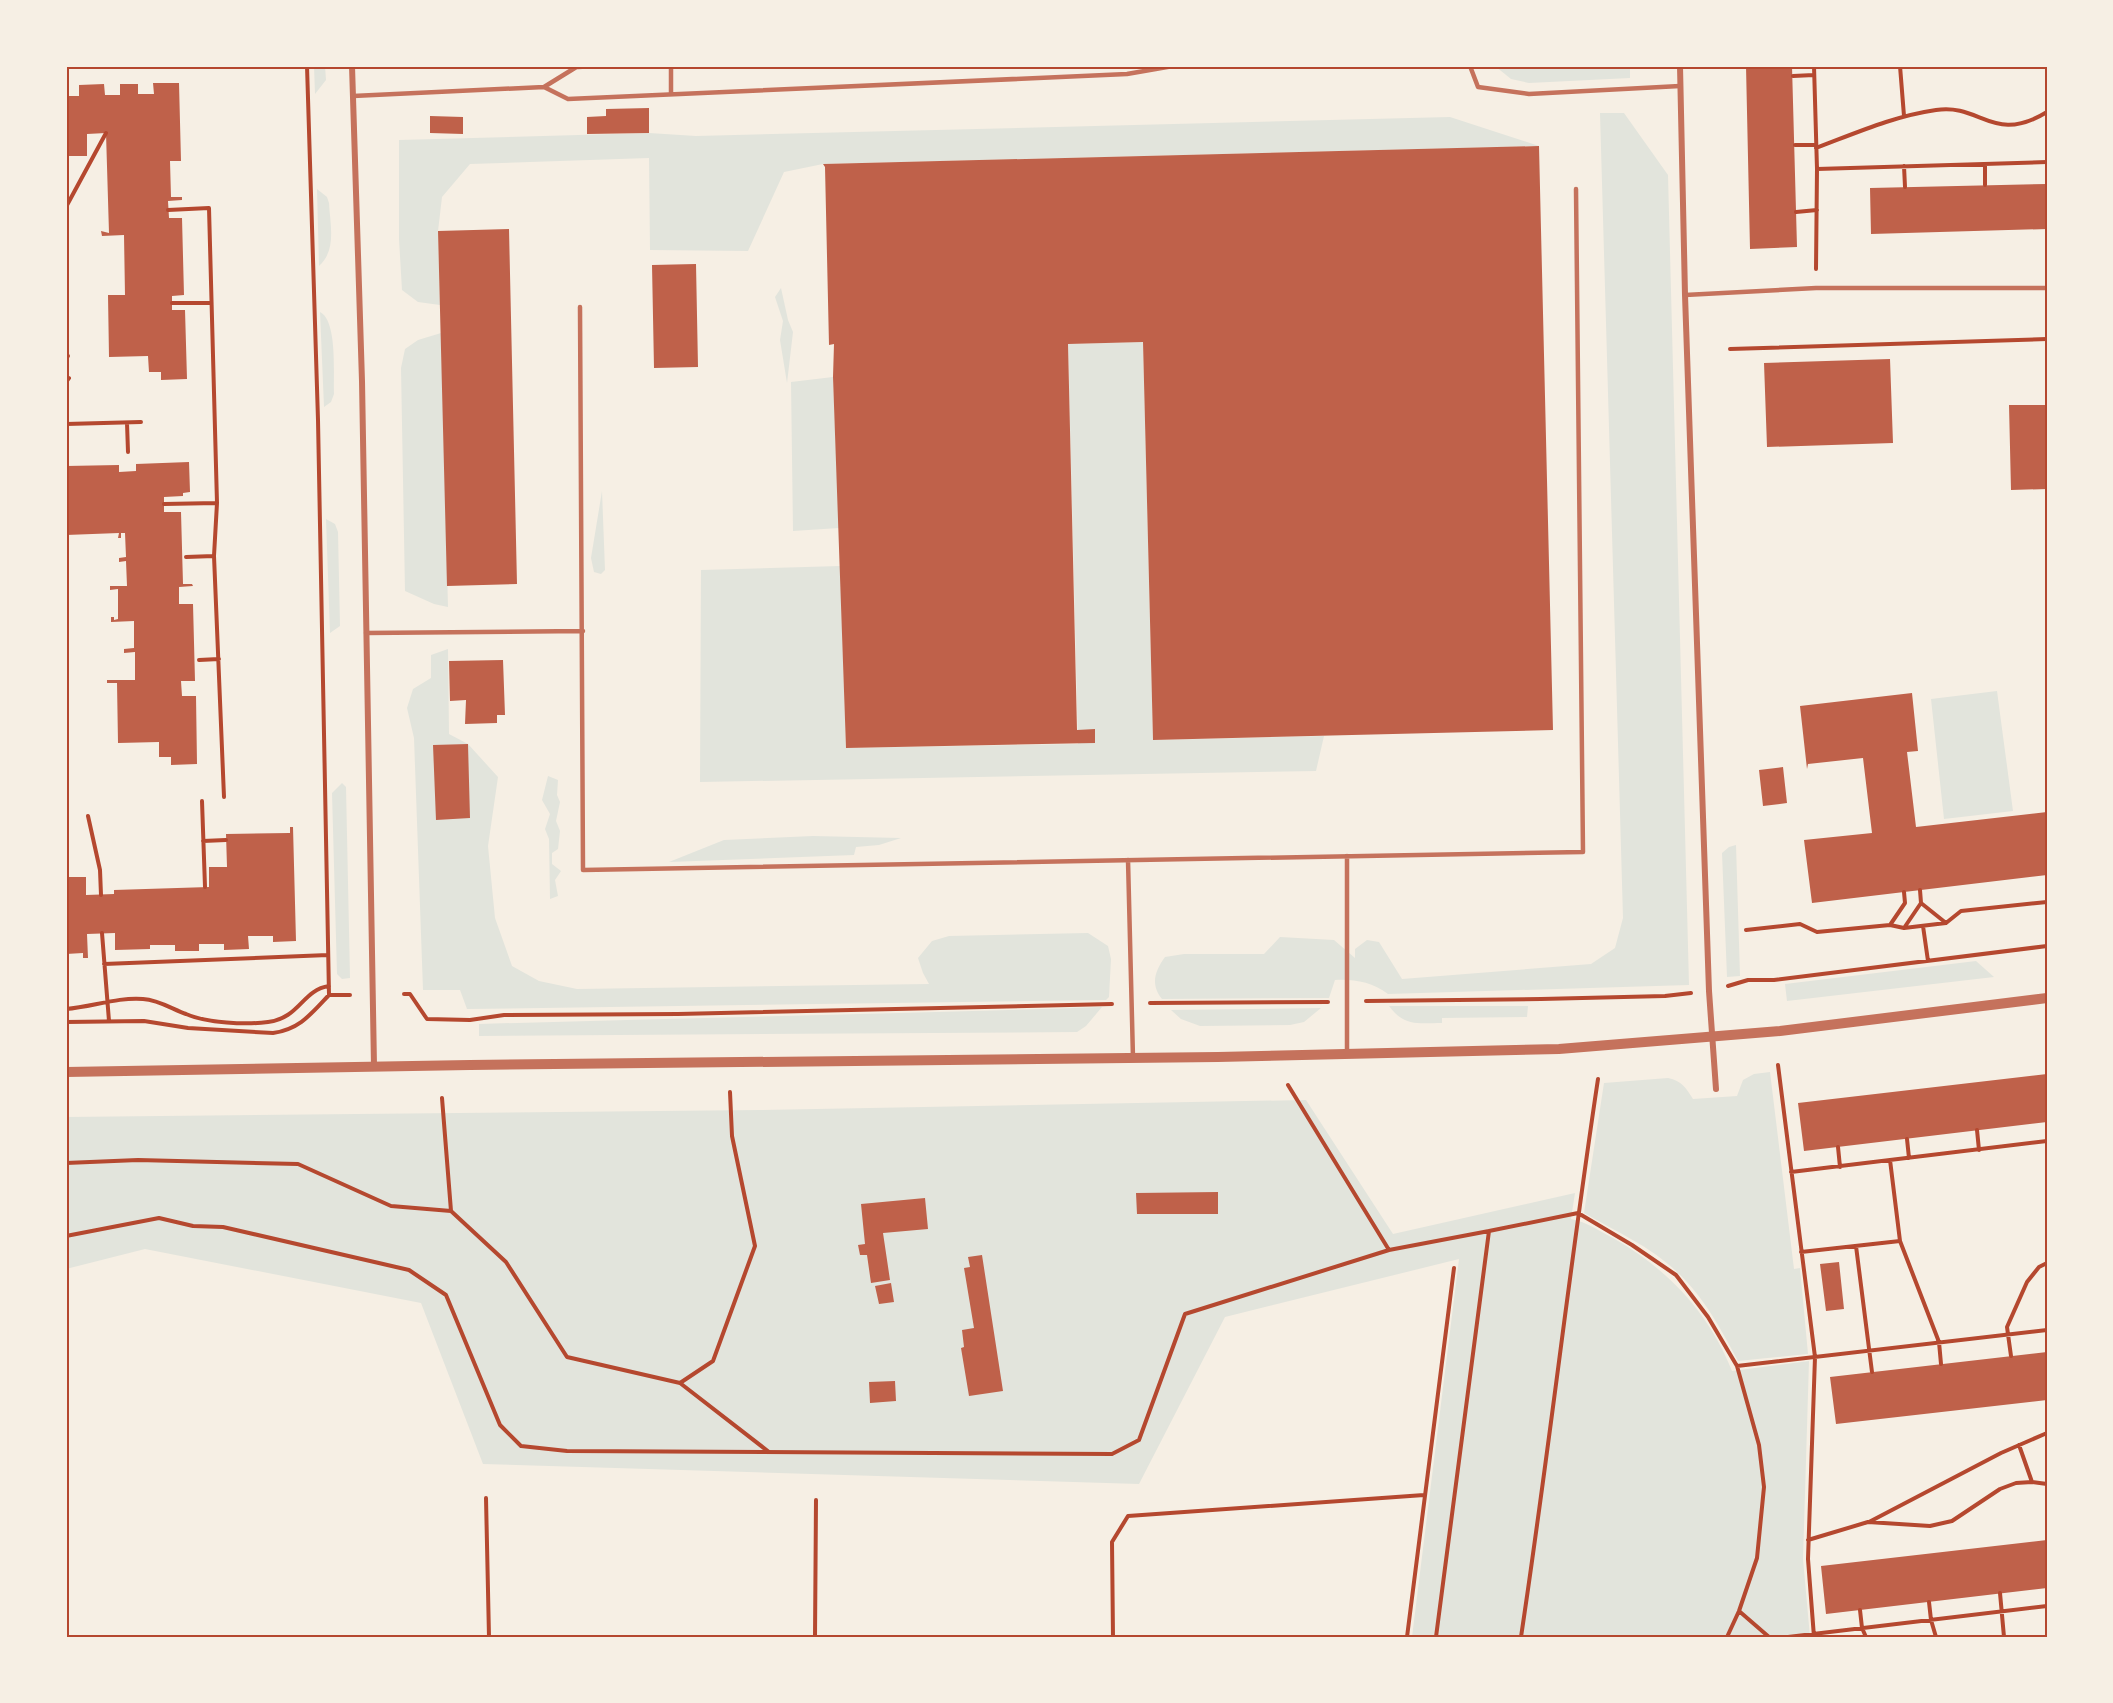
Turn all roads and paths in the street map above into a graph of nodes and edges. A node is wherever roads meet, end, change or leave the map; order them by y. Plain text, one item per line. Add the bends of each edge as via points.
1 (307, 66) edge
2 (352, 66) edge
3 (578, 66) edge
4 (596, 66) edge
5 (671, 66) edge
6 (1127, 66) edge
7 (1173, 66) edge
8 (1470, 66) edge
9 (1680, 66) edge
10 (1814, 66) edge
11 (1900, 66) edge
12 (1127, 74) junction
13 (1814, 75) junction
14 (1793, 76) dead end
15 (1680, 86) junction
16 (544, 87) junction
17 (671, 94) junction
18 (353, 96) junction
19 (2047, 112) edge
20 (1904, 116) junction
21 (106, 134) dead end
22 (1795, 145) dead end
23 (1816, 146) junction
24 (2047, 162) edge
25 (1985, 164) junction
26 (1904, 166) junction
27 (1817, 169) junction
28 (1985, 185) dead end
29 (1905, 188) dead end
30 (1576, 189) dead end
31 (66, 207) edge
32 (168, 210) dead end
33 (1817, 210) junction
34 (1796, 212) dead end
35 (1816, 288) junction
36 (2047, 288) edge
37 (1685, 295) junction
38 (172, 303) dead end
39 (211, 303) junction
40 (580, 307) dead end
41 (2047, 339) edge
42 (1730, 349) dead end
43 (141, 422) dead end
44 (127, 423) junction
45 (66, 424) edge
46 (128, 452) dead end
47 (217, 503) junction
48 (164, 504) dead end
49 (214, 556) junction
50 (186, 557) dead end
51 (583, 631) junction
52 (366, 633) junction
53 (219, 659) junction
54 (199, 660) dead end
55 (224, 797) dead end
56 (202, 801) dead end
57 (88, 816) dead end
58 (226, 840) dead end
59 (203, 841) junction
60 (1347, 856) junction
61 (1128, 860) junction
62 (205, 887) dead end
63 (1920, 890) dead end
64 (1904, 892) dead end
65 (101, 895) dead end
66 (2047, 902) edge
67 (1922, 903) junction
68 (1946, 923) junction
69 (1890, 925) junction
70 (1923, 926) junction
71 (1904, 928) junction
72 (1746, 930) dead end
73 (102, 933) dead end
74 (2047, 946) edge
75 (328, 955) junction
76 (1928, 961) junction
77 (104, 964) junction
78 (329, 986) junction
79 (1709, 991) junction
80 (404, 994) dead end
81 (329, 995) junction
82 (350, 995) dead end
83 (2047, 998) edge
84 (108, 1002) junction
85 (1347, 1002) junction
86 (1132, 1004) junction
87 (66, 1009) edge
88 (109, 1021) junction
89 (66, 1022) edge
90 (1713, 1038) junction
91 (1347, 1053) junction
92 (1133, 1058) junction
93 (1778, 1065) dead end
94 (374, 1066) junction
95 (66, 1072) edge
96 (1598, 1079) dead end
97 (1288, 1085) dead end
98 (1716, 1089) dead end
99 (730, 1092) dead end
100 (442, 1098) dead end
101 (1977, 1130) dead end
102 (1907, 1138) dead end
103 (2047, 1141) edge
104 (1838, 1147) dead end
105 (1979, 1150) junction
106 (1910, 1158) junction
107 (1890, 1160) junction
108 (66, 1162) edge
109 (1840, 1167) junction
110 (1791, 1172) junction
111 (451, 1211) junction
112 (1578, 1213) junction
113 (1489, 1231) junction
114 (66, 1236) edge
115 (1900, 1240) junction
116 (1856, 1246) junction
117 (1389, 1250) junction
118 (1801, 1252) junction
119 (2047, 1263) edge
120 (1454, 1268) dead end
121 (2047, 1330) edge
122 (2008, 1334) junction
123 (1939, 1342) junction
124 (1869, 1351) junction
125 (2011, 1356) dead end
126 (1815, 1357) junction
127 (1941, 1364) dead end
128 (1737, 1366) junction
129 (1872, 1372) dead end
130 (680, 1383) junction
131 (2047, 1433) edge
132 (2019, 1445) junction
133 (770, 1452) junction
134 (2032, 1482) junction
135 (2047, 1484) edge
136 (1424, 1495) junction
137 (486, 1498) dead end
138 (816, 1500) dead end
139 (1868, 1522) junction
140 (1808, 1540) junction
141 (2000, 1593) dead end
142 (1929, 1602) dead end
143 (2047, 1606) edge
144 (1860, 1610) dead end
145 (1739, 1611) junction
146 (2002, 1612) junction
147 (1931, 1620) junction
148 (1862, 1628) junction
149 (1814, 1635) edge
150 (489, 1637) edge
151 (815, 1637) edge
152 (1113, 1637) edge
153 (1407, 1637) edge
154 (1436, 1637) edge
155 (1521, 1637) edge
156 (1727, 1637) edge
157 (1769, 1637) edge
158 (1788, 1637) edge
159 (1866, 1637) edge
160 (1936, 1637) edge
161 (2004, 1637) edge

1 - 75 path
2 - 18 street
3 - 4 lane
3 - 16 lane
5 - 17 lane
6 - 12 lane
7 - 12 lane
8 - 15 lane via 1478,87 1529,94
9 - 15 street
10 - 13 path
11 - 20 path
12 - 17 lane
13 - 14 path
13 - 23 path
15 - 37 street
16 - 17 lane via 568,99
16 - 18 lane
18 - 52 street
19 - 20 path via 2034,120 2009,126 1956,110 1938,109
20 - 23 path
21 - 31 path
22 - 23 path
23 - 27 path
24 - 25 path
25 - 26 path
25 - 28 path
26 - 27 path
26 - 29 path
27 - 33 path
30 - 60 lane via 1582,852
32 - 39 path via 209,208
33 - 34 path
33 - 35 path
35 - 36 lane
35 - 37 lane
37 - 79 street
38 - 39 path
39 - 47 path
40 - 51 lane
41 - 42 path
43 - 44 path
44 - 45 path
44 - 46 path
47 - 48 path
47 - 49 path
49 - 50 path
49 - 53 path
51 - 52 lane
51 - 61 lane via 583,870
52 - 94 street
53 - 54 path
53 - 55 path
56 - 59 path
57 - 65 path via 100,870
58 - 59 path
59 - 62 path
60 - 61 lane
60 - 85 lane
61 - 86 lane
63 - 67 path
64 - 69 path via 1905,903
66 - 68 path via 1961,911
67 - 68 path
67 - 71 path
68 - 70 path
69 - 71 path
69 - 72 path via 1817,932 1800,924
70 - 71 path
70 - 76 path
73 - 77 path
74 - 76 path
75 - 77 path
75 - 78 path
76 - 79 path via 1748,981
77 - 84 path
78 - 81 path
78 - 84 path via 315,990 287,1017 261,1023 198,1018 143,999
79 - 85 path via 1654,996
79 - 90 street
80 - 86 path via 410,994 427,1019 470,1020 504,1015
81 - 82 path
81 - 88 path via 301,1023 273,1033 188,1028 144,1020
83 - 90 street
84 - 87 path
84 - 88 path
85 - 86 path
85 - 91 lane
86 - 92 lane
88 - 89 path
90 - 91 street via 1559,1049
90 - 98 street
91 - 92 street
92 - 94 street
93 - 110 path
94 - 95 street
96 - 112 path
97 - 117 path
99 - 130 path via 732,1136 755,1246 713,1361
100 - 111 path
101 - 105 path
102 - 106 path
103 - 105 path
104 - 109 path
105 - 106 path
106 - 107 path
107 - 109 path
107 - 115 path
108 - 111 path via 298,1164 391,1206
109 - 110 path
110 - 118 path
111 - 130 path via 506,1262 567,1357
112 - 113 path
112 - 128 path via 1676,1275 1708,1317
112 - 155 path
113 - 117 path
113 - 154 path
114 - 133 path via 159,1218 193,1226 223,1227 409,1270 446,1295 500,1425 521,1446 567,1451
115 - 116 path
115 - 123 path
116 - 118 path
116 - 124 path
117 - 133 path via 1185,1314 1139,1440 1112,1454
118 - 126 path
119 - 122 path via 2027,1282 2007,1327
120 - 136 path
121 - 122 path
122 - 123 path
122 - 125 path
123 - 124 path
123 - 127 path
124 - 126 path
124 - 129 path
126 - 128 path
126 - 140 path
128 - 145 path via 1759,1445 1764,1487 1757,1558
130 - 133 path
131 - 132 path
132 - 134 path
132 - 139 path
134 - 135 path
134 - 139 path via 2000,1488 1952,1521 1930,1526
136 - 152 path via 1128,1516 1112,1542
136 - 153 path
137 - 150 path
138 - 151 path
139 - 140 path
140 - 149 path
141 - 146 path
142 - 147 path
143 - 146 path
144 - 148 path
145 - 156 path
145 - 157 path
146 - 147 path
146 - 161 path
147 - 148 path
147 - 160 path
148 - 149 path
148 - 159 path
149 - 158 path

